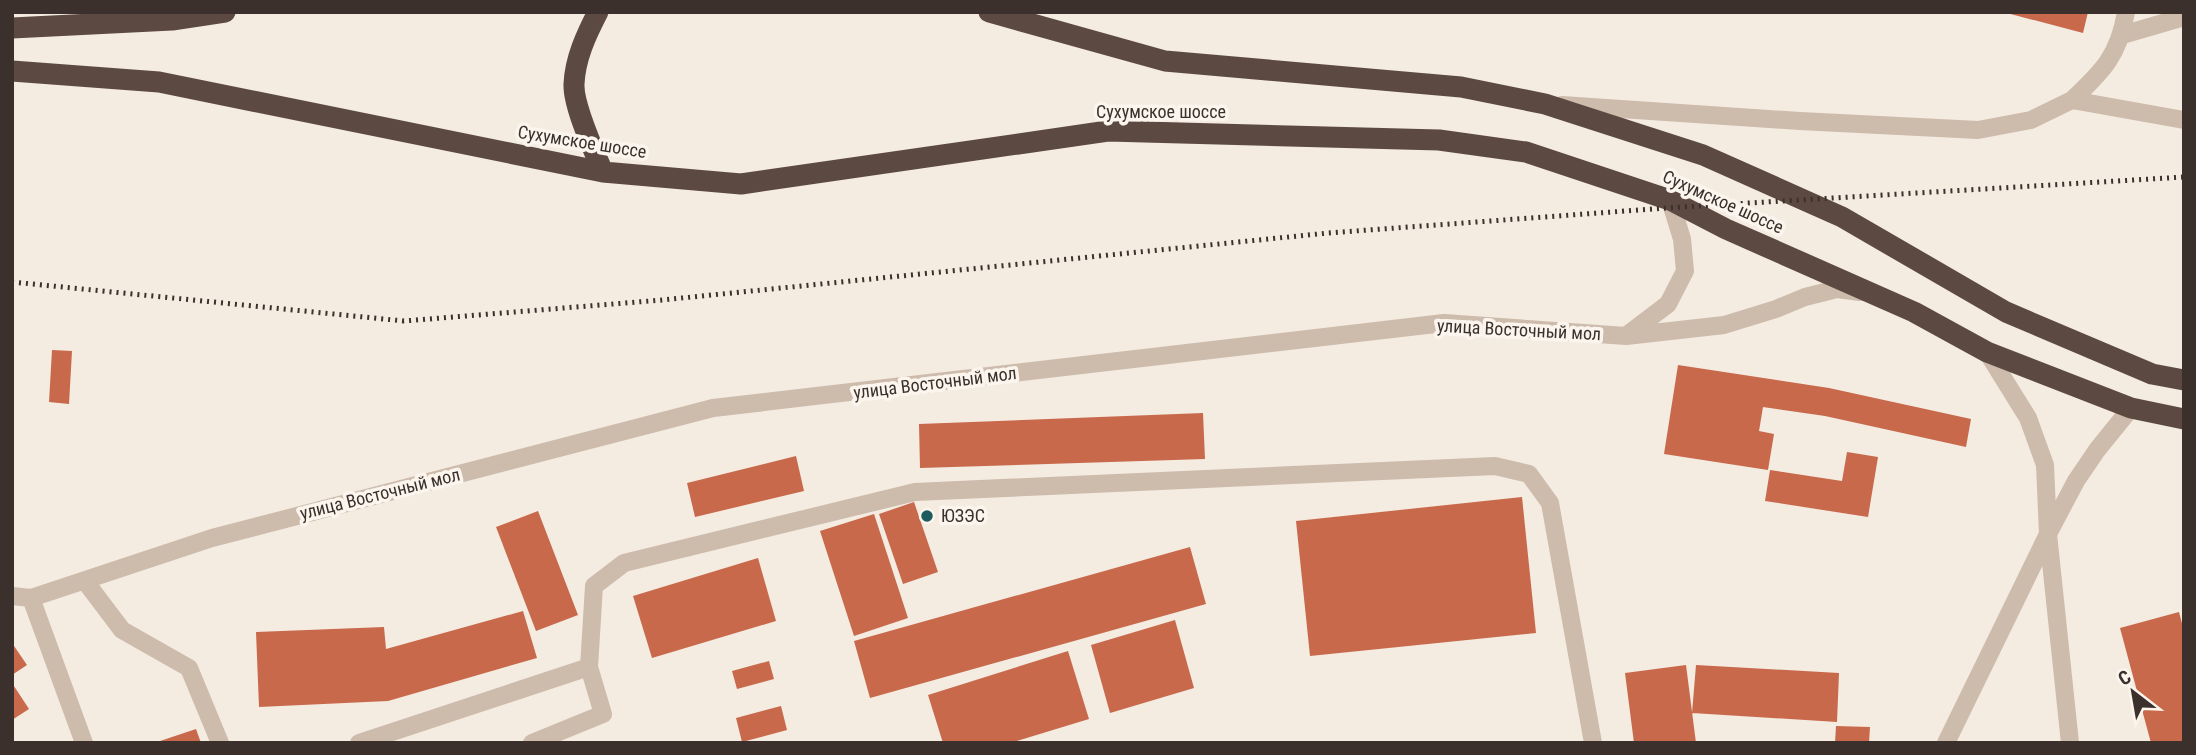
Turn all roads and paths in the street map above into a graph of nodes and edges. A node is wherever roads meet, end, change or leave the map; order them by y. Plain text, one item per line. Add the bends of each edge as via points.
1 (225, 12) edge
2 (598, 12) edge
3 (989, 12) edge
4 (2126, 12) edge
5 (2184, 17) edge
6 (12, 27) edge
7 (2122, 35) junction
8 (12, 71) edge
9 (2072, 100) junction
10 (1545, 104) junction
11 (2184, 120) edge
12 (603, 172) junction
13 (1670, 200) junction
14 (1875, 293) junction
15 (1626, 336) junction
16 (1987, 352) junction
17 (2184, 380) edge
18 (2131, 408) junction
19 (2184, 419) edge
20 (2048, 534) junction
21 (85, 580) junction
22 (12, 596) edge
23 (32, 598) junction
24 (589, 667) junction
25 (84, 743) edge
26 (220, 743) edge
27 (359, 743) edge
28 (532, 743) edge
29 (1593, 743) edge
30 (1945, 743) edge
31 (2070, 743) edge

1 - 6 highway via 172,20
2 - 12 highway via 583,41 574,86
3 - 10 highway, Сухумское шоссе via 1166,61 1461,87
4 - 7 street
5 - 7 street
7 - 9 street via 2103,72
8 - 12 highway, Сухумское шоссе via 159,82
9 - 10 street via 2031,120 1978,130
9 - 11 street
10 - 17 highway, Сухумское шоссе via 1703,155 1842,217 2006,312 2152,374
12 - 13 highway, Сухумское шоссе via 741,184 1108,131 1439,140 1526,152
13 - 14 highway, Сухумское шоссе
13 - 15 street via 1682,239 1685,271 1668,304
14 - 15 street, улица Восточный мол via 1837,289 1724,325
14 - 16 highway, Сухумское шоссе
15 - 21 street, улица Восточный мол via 1444,323 713,408 212,538
16 - 18 highway, Сухумское шоссе
16 - 20 street via 2028,418 2045,465
18 - 19 highway, Сухумское шоссе
18 - 20 street via 2096,450
20 - 30 street
20 - 31 street
21 - 23 street, улица Восточный мол
21 - 26 street via 122,630 189,668
22 - 23 street, улица Восточный мол
23 - 25 street
24 - 27 street
24 - 28 street via 603,714
24 - 29 street via 594,586 624,563 915,492 1495,466 1529,474 1550,503

